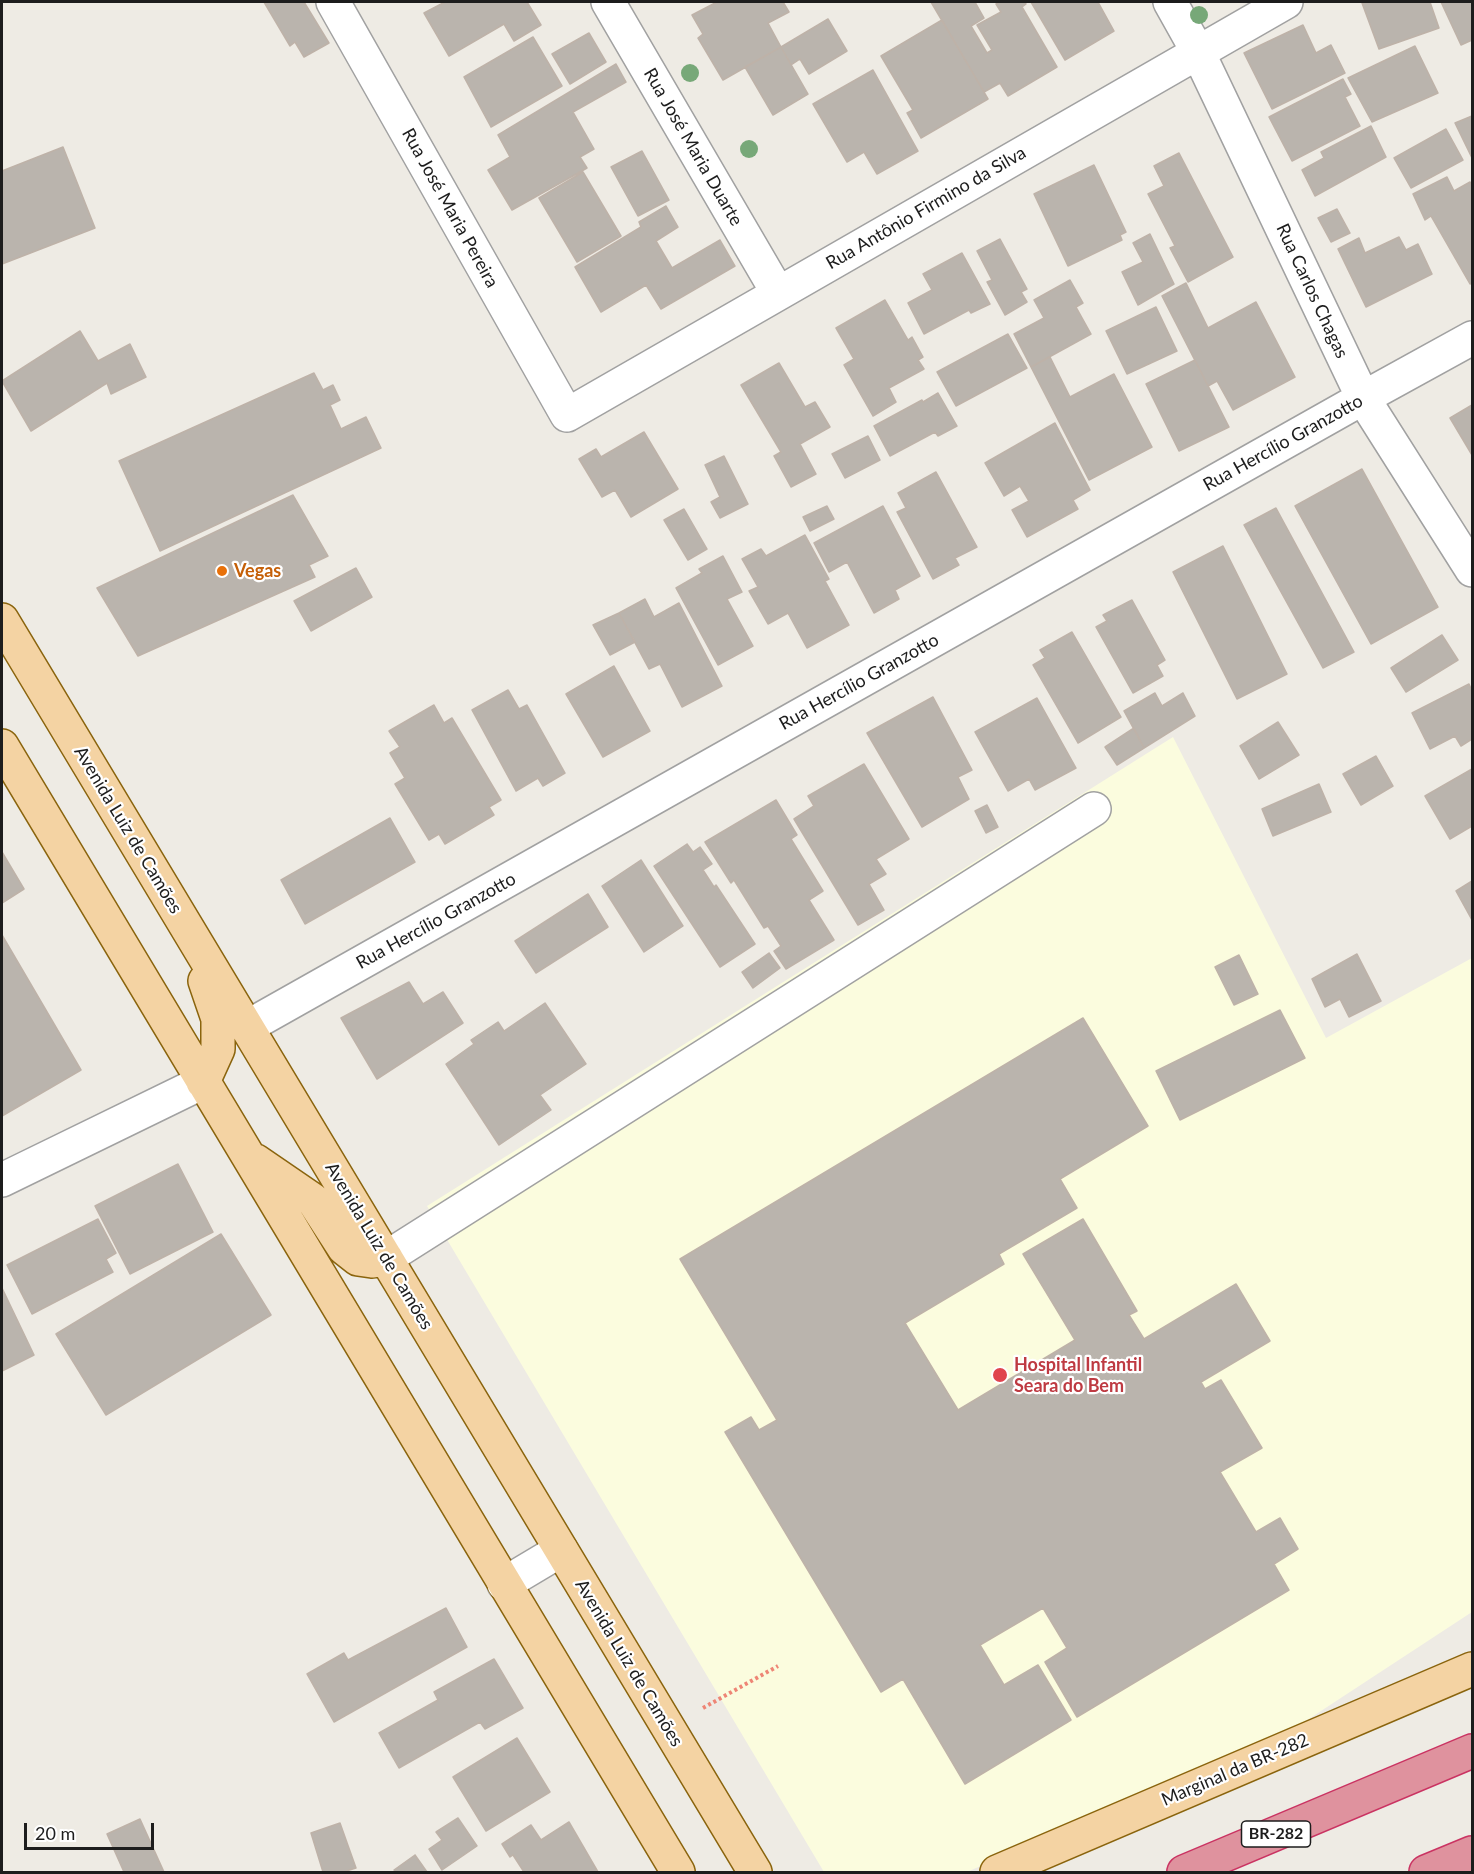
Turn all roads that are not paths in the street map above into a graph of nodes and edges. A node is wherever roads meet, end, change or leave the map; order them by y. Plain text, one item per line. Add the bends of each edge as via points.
1 (333, 2) edge
2 (608, 2) edge
3 (1170, 2) edge
4 (1286, 2) edge
5 (1198, 52) junction
6 (778, 293) junction
7 (1473, 338) edge
8 (1364, 398) junction
9 (567, 415) joint
10 (1473, 570) edge
11 (2, 620) edge
12 (71, 736) junction
13 (2, 746) edge
14 (1094, 809) dead end
15 (247, 1028) junction
16 (203, 1082) junction
17 (247, 1155) junction
18 (2, 1180) edge
19 (386, 1258) junction
20 (561, 1550) junction
21 (504, 1584) junction
22 (1473, 1669) edge
23 (1473, 1751) edge
24 (1473, 1853) edge
25 (678, 1872) edge
26 (755, 1872) edge
27 (997, 1872) edge
28 (1184, 1872) edge
29 (1426, 1872) edge

1 - 9 street, Rua José Maria Pereira
2 - 6 street, Rua José Maria Duarte
3 - 5 street, Rua Carlos Chagas
4 - 5 street, Rua Antônio Firmino da Silva
5 - 6 street, Rua Antônio Firmino da Silva
5 - 8 street, Rua Carlos Chagas
6 - 9 street, Rua Antônio Firmino da Silva
7 - 8 street, Rua Hercílio Granzotto
8 - 10 street, Rua Carlos Chagas
8 - 15 street, Rua Hercílio Granzotto
11 - 12 main road, Avenida Luiz de Camões
12 - 15 main road, Avenida Luiz de Camões
12 - 16 main road via 135,865 207,984 218,1019 218,1048
13 - 16 main road
14 - 19 street
15 - 19 main road, Avenida Luiz de Camões
16 - 17 main road
16 - 18 street
17 - 19 main road via 313,1200 344,1248 358,1259
17 - 21 main road
19 - 20 main road, Avenida Luiz de Camões
20 - 21 street
20 - 26 main road, Avenida Luiz de Camões
21 - 25 main road
22 - 27 main road, Marginal da BR-282
23 - 28 highway, BR-282
24 - 29 highway

